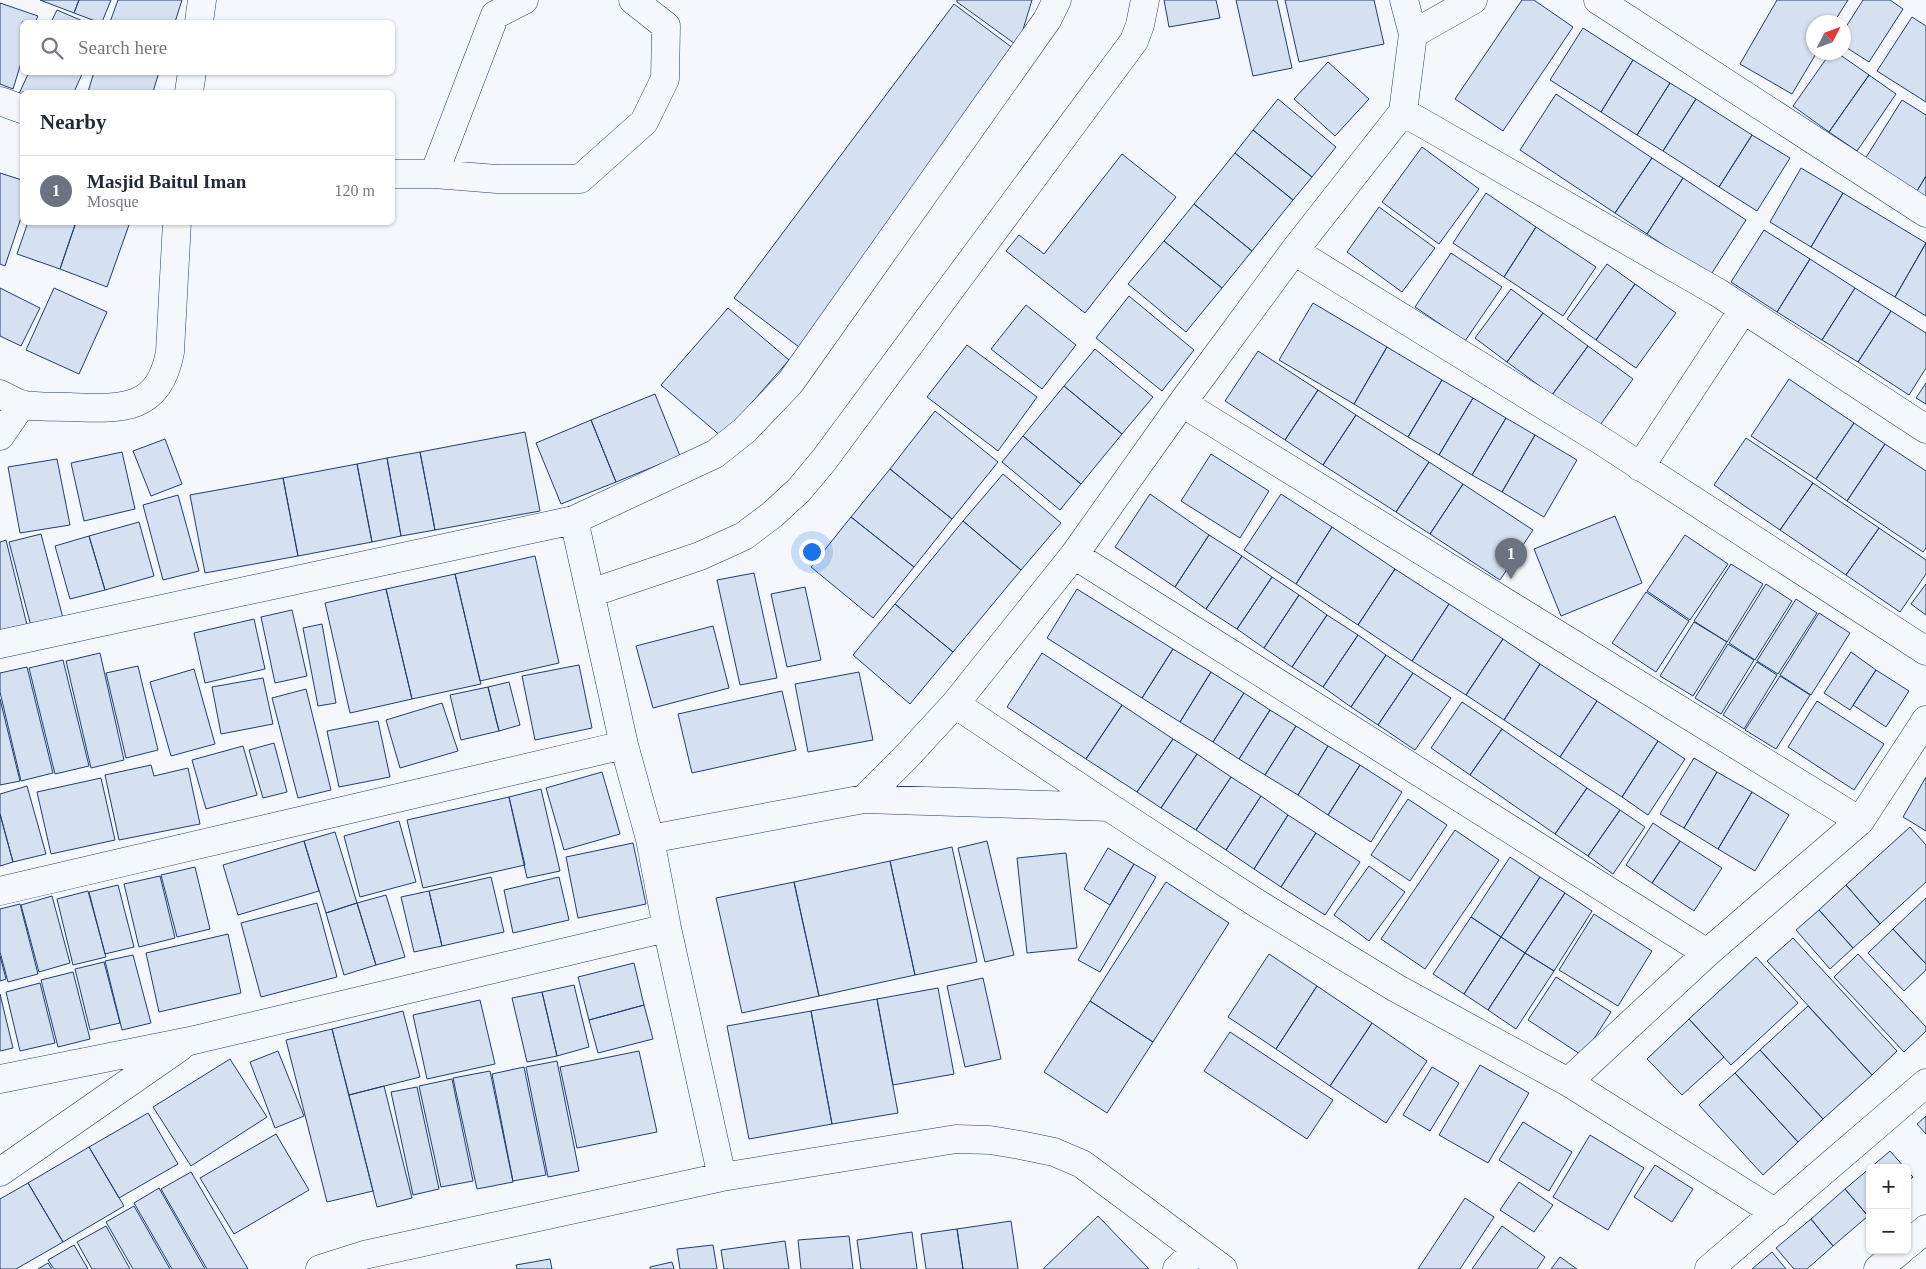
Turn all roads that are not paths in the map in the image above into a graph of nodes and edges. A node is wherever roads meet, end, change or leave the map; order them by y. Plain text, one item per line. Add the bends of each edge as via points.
1 (202, 0) edge
2 (524, 0) edge
3 (633, 0) edge
4 (1057, 0) edge
5 (1144, 0) edge
6 (1404, 0) edge
7 (1473, 0) edge
8 (1598, 0) edge
9 (199, 20) edge
10 (1413, 34) junction
11 (192, 75) edge
12 (189, 90) edge
13 (0, 101) edge
14 (20, 108) edge
15 (1402, 112) junction
16 (395, 174) edge
17 (434, 174) junction
18 (1926, 213) edge
19 (176, 225) edge
20 (1294, 251) junction
21 (1742, 310) junction
22 (11, 399) edge
23 (1182, 404) junction
24 (1926, 429) edge
25 (0, 436) edge
26 (1640, 467) junction
27 (574, 520) junction
28 (1074, 555) junction
29 (591, 594) junction
30 (0, 644) edge
31 (1926, 652) edge
32 (955, 704) junction
33 (1926, 720) edge
34 (624, 745) junction
35 (864, 799) junction
36 (1109, 807) junction
37 (1860, 821) junction
38 (650, 839) junction
39 (0, 891) edge
40 (667, 928) junction
41 (1707, 953) junction
42 (190, 1041) junction
43 (0, 1080) edge
44 (1568, 1082) junction
45 (1926, 1084) edge
46 (0, 1172) edge
47 (722, 1178) junction
48 (1776, 1212) junction
49 (1926, 1229) edge
50 (1911, 1242) edge
51 (1196, 1250) junction
52 (1896, 1254) edge
53 (320, 1269) edge
54 (1177, 1269) edge
55 (1223, 1269) edge
56 (1709, 1269) edge
57 (1878, 1269) edge

1 - 9 street
2 - 17 street via 495,15
3 - 17 street via 666,26 665,79 644,122 580,179 497,179
4 - 27 street via 1047,20 796,375 768,408 715,454
5 - 29 street via 1134,41 799,490 744,536 700,556
6 - 10 street
7 - 10 street
8 - 18 street
10 - 15 street
11 - 12 street
13 - 14 street
15 - 20 street
15 - 21 street
16 - 17 street
19 - 22 street via 170,352 167,370 159,385 137,403 113,408
20 - 23 street
20 - 26 street
21 - 24 street
21 - 26 street
22 - 25 street
23 - 28 street
23 - 37 street
26 - 31 street
27 - 29 street
27 - 30 street
28 - 32 street
28 - 41 street
29 - 34 street
32 - 35 street
32 - 36 street
33 - 37 street
34 - 38 street
34 - 39 street
35 - 36 street
35 - 38 street
36 - 44 street via 1258,904 1396,988
37 - 41 street
38 - 40 street
40 - 42 street
40 - 47 street
41 - 44 street
42 - 43 street
42 - 46 street
44 - 48 street
45 - 48 street
47 - 51 street via 956,1139 990,1140 1054,1152 1082,1164
47 - 53 street via 364,1255
48 - 56 street
49 - 50 street
51 - 54 street
51 - 55 street
52 - 57 street

